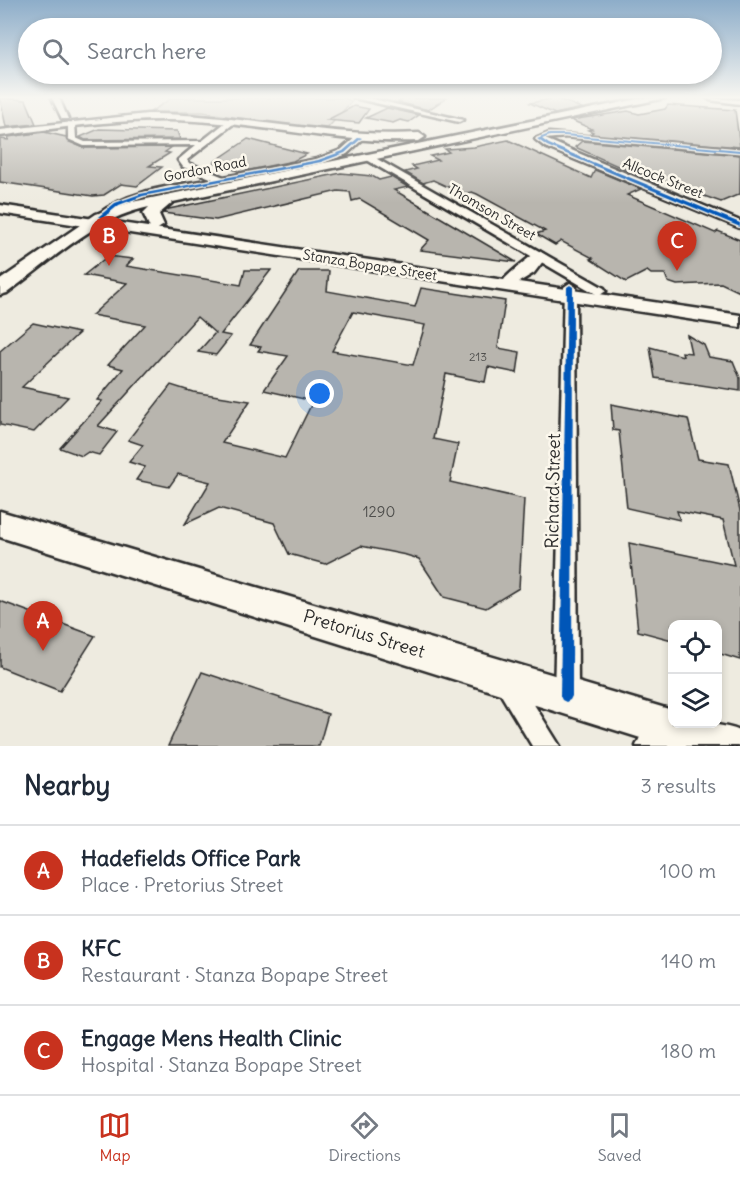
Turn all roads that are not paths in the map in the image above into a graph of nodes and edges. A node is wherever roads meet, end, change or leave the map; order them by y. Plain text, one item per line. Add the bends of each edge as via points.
1 (71, 133) edge
2 (217, 133) edge
3 (299, 133) edge
4 (460, 133) edge
5 (496, 133) edge
6 (411, 138) junction
7 (363, 139) junction
8 (453, 142) junction
9 (203, 143) junction
10 (740, 151) edge
11 (370, 158) junction
12 (320, 167) junction
13 (195, 169) junction
14 (228, 182) junction
15 (171, 193) junction
16 (0, 202) edge
17 (0, 209) edge
18 (97, 220) junction
19 (156, 225) junction
20 (740, 225) edge
21 (539, 256) junction
22 (512, 279) junction
23 (0, 289) edge
24 (570, 291) junction
25 (600, 291) junction
26 (740, 311) edge
27 (740, 321) edge
28 (0, 524) edge
29 (500, 675) junction
30 (566, 696) junction
31 (687, 733) junction
32 (547, 746) edge
33 (649, 746) edge
34 (729, 746) edge

1 - 9 street via 72,139 84,144
2 - 9 street
3 - 7 main road
4 - 6 main road
5 - 8 main road, Gordon Road
6 - 7 main road
6 - 8 main road
7 - 12 main road via 365,147 361,152
7 - 14 street, Gordon Road via 344,152 319,161
8 - 11 main road, Gordon Road
9 - 13 street via 182,160
10 - 20 street, Allcock Street via 565,135 544,135 539,139
11 - 12 main road, Gordon Road
11 - 21 street, Thomson Street
12 - 14 main road, Gordon Road
13 - 14 street
13 - 15 street
14 - 15 main road, Gordon Road
15 - 18 main road, Gordon Road
15 - 19 main road via 151,213
16 - 18 main road, Stanza Bopape Street
17 - 18 main road, Stanza Bopape Street
18 - 19 main road, Stanza Bopape Street
18 - 23 main road, Gordon Road
18 - 24 main road, Stanza Bopape Street
19 - 22 main road, Stanza Bopape Street
21 - 22 main road
21 - 25 street, Thomson Street
22 - 24 main road, Stanza Bopape Street
24 - 25 main road, Stanza Bopape Street
24 - 27 main road, Stanza Bopape Street
24 - 30 street, Richard Street
25 - 26 main road, Stanza Bopape Street
28 - 29 main road, Pretorius Street
29 - 30 main road, Pretorius Street
29 - 32 street
30 - 31 main road, Pretorius Street
31 - 33 street
31 - 34 main road, Pretorius Street

